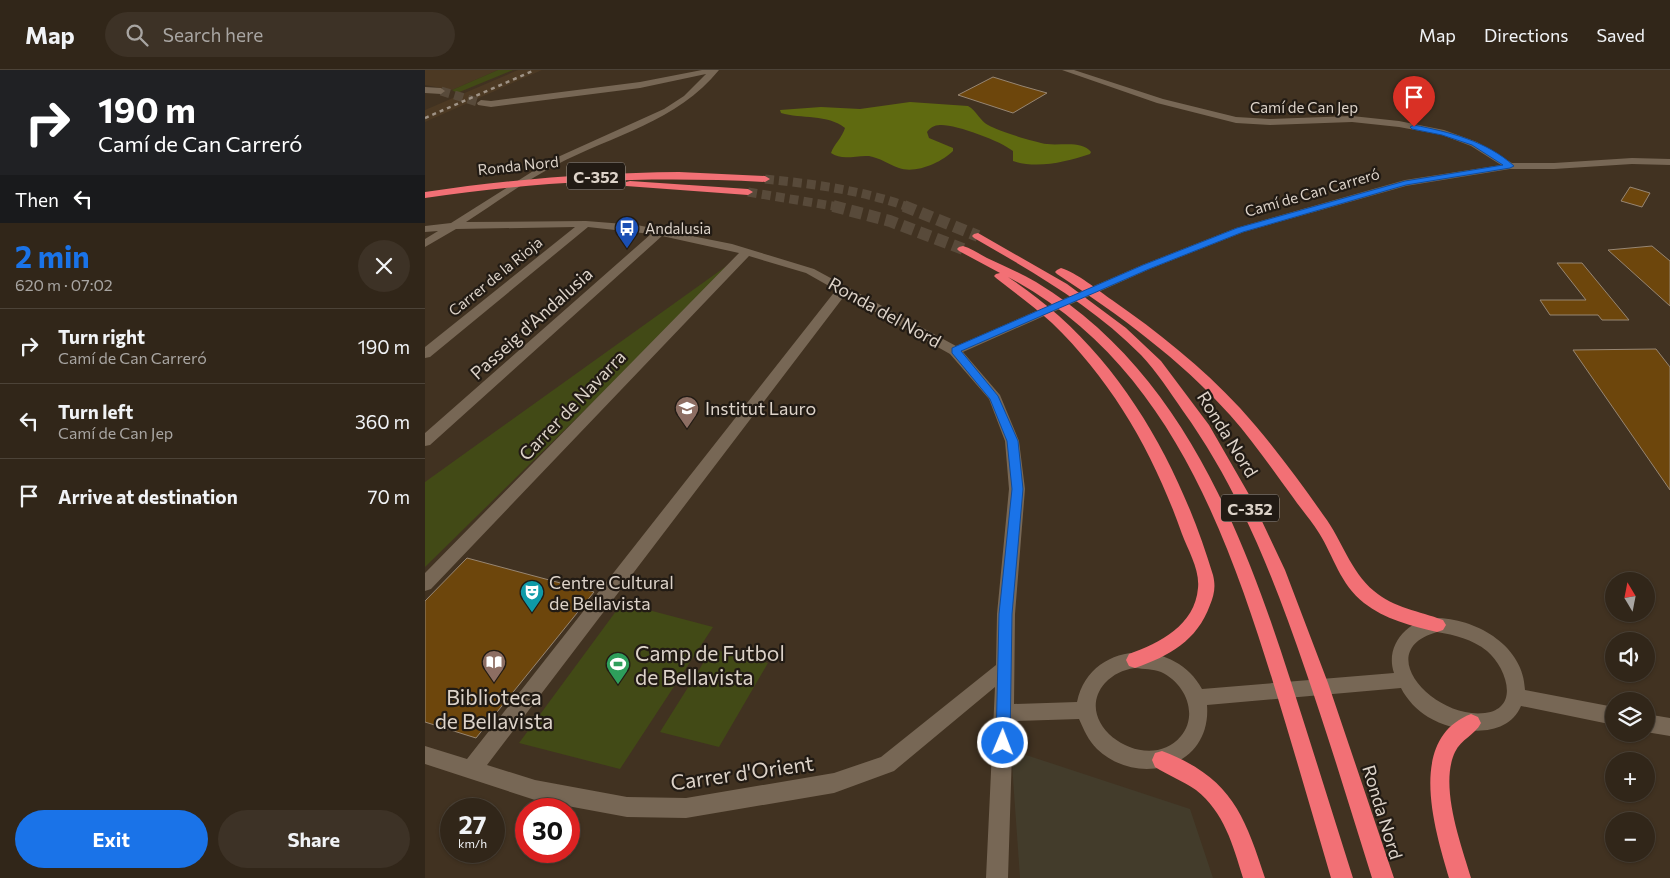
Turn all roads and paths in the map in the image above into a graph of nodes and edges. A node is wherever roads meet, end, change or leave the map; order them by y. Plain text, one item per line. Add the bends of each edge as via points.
1 (715, 70) edge
2 (1066, 70) edge
3 (425, 90) edge
4 (441, 90) tunnel mouth
5 (481, 103) tunnel mouth
6 (1670, 162) edge
7 (1510, 166) junction
8 (765, 179) tunnel mouth
9 (748, 192) tunnel mouth
10 (425, 195) edge
11 (425, 204) edge
12 (586, 224) junction
13 (450, 226) junction
14 (425, 228) edge
15 (660, 232) junction
16 (425, 244) edge
17 (746, 252) junction
18 (843, 289) junction
19 (955, 350) junction
20 (425, 354) edge
21 (427, 437) edge
22 (425, 584) edge
23 (1437, 625) junction
24 (1135, 660) junction
25 (1005, 668) junction
26 (1405, 680) junction
27 (1515, 696) junction
28 (1196, 698) junction
29 (1087, 710) junction
30 (1004, 713) junction
31 (1605, 714) edge
32 (1471, 723) junction
33 (1655, 724) edge
34 (1670, 727) edge
35 (425, 755) edge
36 (1162, 760) junction
37 (471, 770) junction
38 (997, 878) edge
39 (1253, 878) edge
40 (1342, 878) edge
41 (1383, 878) edge
42 (1460, 878) edge

1 - 5 street via 640,85
1 - 13 street via 687,98 667,111 552,163
2 - 7 street, Camí de Can Jep via 1161,101 1236,120 1352,119 1443,133 1474,144
3 - 4 street
6 - 7 street, Camí de Can Carreró
7 - 19 street, Camí de Can Carreró via 1405,183 1240,230
8 - 10 highway, Ronda Nord / C-352 via 679,174 610,175 491,185
9 - 11 highway, Ronda Nord / C-352 via 645,184 584,186 487,194
12 - 13 street, Ronda del Nord
12 - 15 street, Ronda del Nord
12 - 20 street, Carrer de la Rioja
13 - 14 street, Ronda del Nord
13 - 16 street
15 - 17 street, Ronda del Nord
15 - 21 street, Passeig d'Andalusia
17 - 18 street, Ronda del Nord via 810,272
17 - 22 street, Carrer de Navarra
18 - 19 street, Ronda del Nord
18 - 37 street
19 - 25 street, Ronda del Nord via 995,398 1013,441 1017,489 1006,614
23 - 26 street via 1409,637 1401,649 1400,664
23 - 27 street via 1477,634 1499,651 1512,668 1517,685
23 - 41 highway, Ronda Nord / C-352 via 1377,604 1361,591 1347,573 1329,536 1268,450 1225,401 1177,355 1119,310 1060,272 1010,244 978,236 1069,290 1141,348 1197,418 1222,457 1254,516 1294,609
24 - 28 street via 1173,669 1191,686
24 - 29 street via 1119,663 1104,672 1093,684
24 - 40 highway, C-352 via 1164,649 1189,630 1207,586 1180,502 1152,446 1119,392 1090,355 1049,315 967,252 1041,291 1091,329 1119,356 1176,428 1211,490 1257,600
25 - 30 street, Ronda del Nord
25 - 37 street, Carrer d'Orient via 887,764 835,783 686,808 627,807 535,790
26 - 28 street
26 - 32 street via 1416,696 1433,710
27 - 31 street
27 - 32 street via 1506,714 1490,721
28 - 36 street via 1199,722 1192,738 1180,751
29 - 30 street
29 - 36 street via 1094,732 1107,747 1124,757 1142,761
30 - 38 street, Ronda del Nord
32 - 42 highway via 1451,738 1442,758 1440,794
33 - 34 street
35 - 37 street, Carrer d'Orient
36 - 39 highway via 1218,796 1233,817

